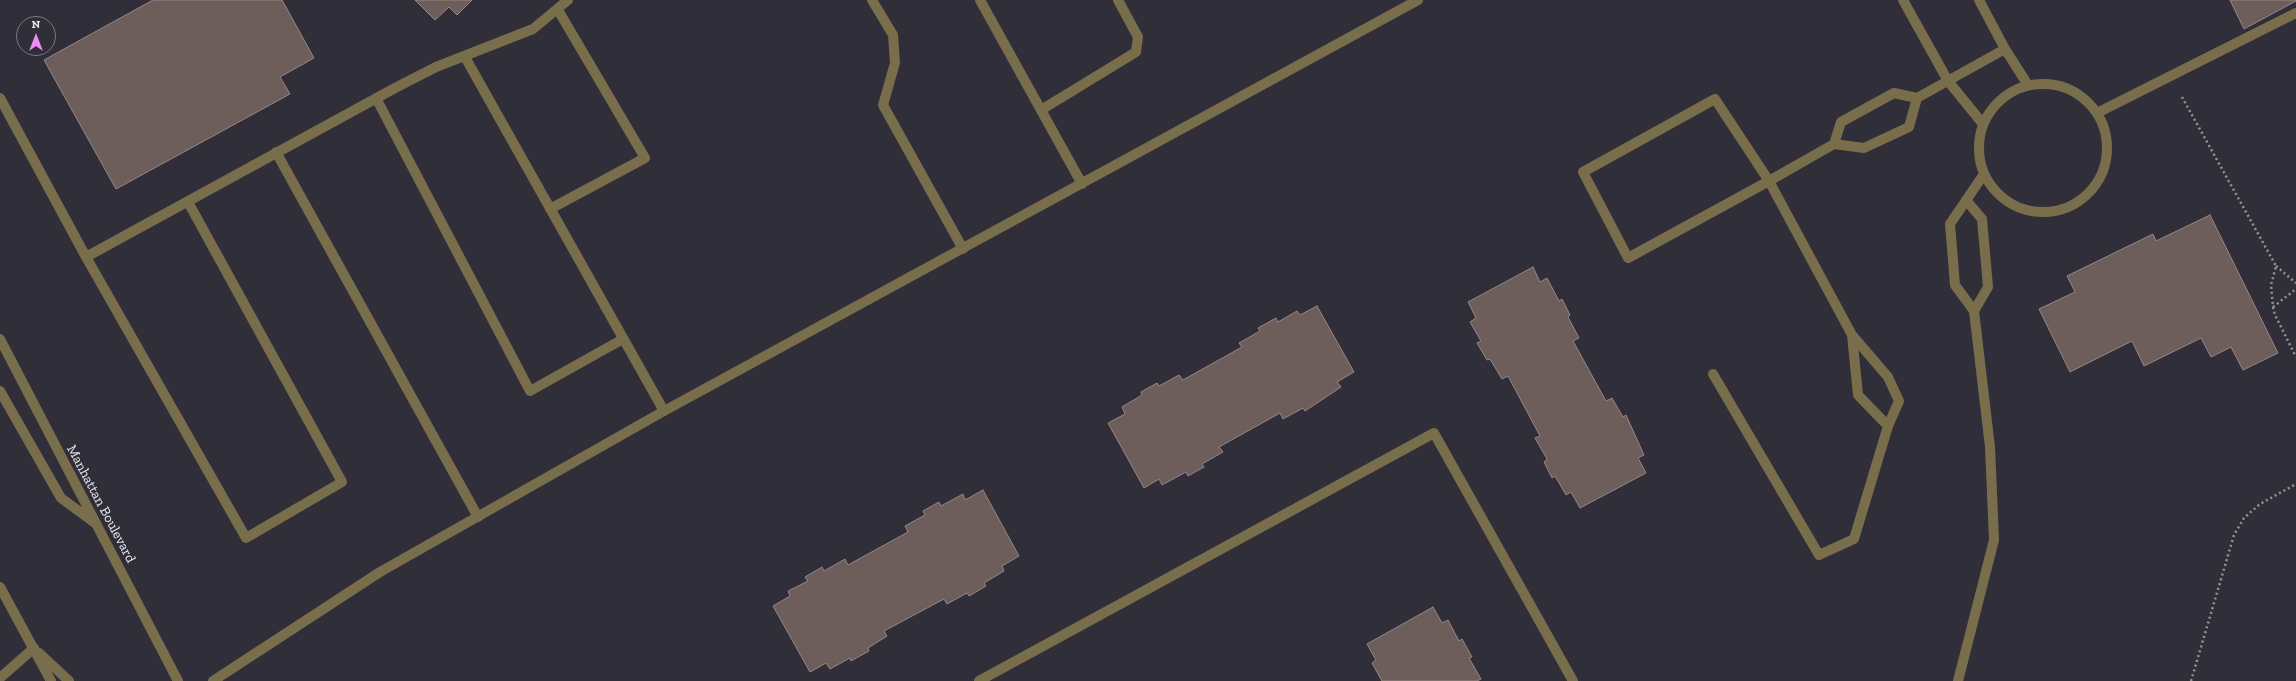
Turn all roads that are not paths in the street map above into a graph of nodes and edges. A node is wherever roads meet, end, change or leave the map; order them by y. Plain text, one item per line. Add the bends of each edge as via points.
1 (568, 0) edge
2 (872, 0) edge
3 (980, 0) edge
4 (1118, 0) edge
5 (1418, 0) edge
6 (1903, 0) edge
7 (1979, 0) edge
8 (558, 10) junction
9 (2296, 13) edge
10 (2005, 49) junction
11 (465, 57) junction
12 (1948, 81) junction
13 (2028, 85) junction
14 (0, 98) edge
15 (376, 98) junction
16 (1917, 98) junction
17 (1041, 110) junction
18 (2096, 113) junction
19 (1983, 124) junction
20 (1834, 144) junction
21 (276, 152) junction
22 (1984, 174) junction
23 (1769, 181) junction
24 (1082, 184) junction
25 (1966, 200) junction
26 (188, 202) junction
27 (550, 209) junction
28 (963, 249) junction
29 (86, 257) junction
30 (1974, 311) junction
31 (1852, 335) junction
32 (623, 339) junction
33 (0, 340) edge
34 (1713, 374) dead end
35 (0, 391) edge
36 (664, 411) junction
37 (1888, 426) junction
38 (478, 517) junction
39 (96, 524) junction
40 (0, 587) edge
41 (34, 648) junction
42 (0, 678) edge
43 (51, 681) edge
44 (69, 681) edge
45 (178, 681) edge
46 (213, 681) edge
47 (978, 681) edge
48 (1573, 681) edge
49 (1958, 681) edge

1 - 8 street
2 - 28 street via 893,35 896,64 883,105
3 - 17 street
4 - 17 street via 1138,37 1136,52
5 - 24 street
6 - 12 street
7 - 10 street
8 - 11 street via 533,29
8 - 27 street via 644,158
9 - 18 street
10 - 12 street
10 - 13 street
11 - 15 street via 436,67
11 - 27 street
12 - 16 street
12 - 19 street
13 - 18 street via 2048,84 2067,88 2084,98
13 - 19 street via 2009,94 1994,107
14 - 29 street
15 - 21 street
15 - 32 street via 530,391
16 - 20 street via 1894,93 1841,122
16 - 20 street via 1909,128 1864,148
17 - 24 street
18 - 22 street via 2105,130 2108,149 2105,168 2096,186 2083,199 2066,209 2046,213 2027,210 2009,203 1994,190
19 - 22 street via 1979,140 1979,158
20 - 23 street
21 - 26 street
21 - 38 street
22 - 25 street
23 - 23 street via 1628,258 1583,172 1716,99
23 - 31 street
24 - 28 street
25 - 30 street via 1982,219 1988,288
25 - 30 street via 1950,224 1954,284
26 - 29 street
26 - 29 street via 342,482 246,538
27 - 32 street
28 - 36 street
30 - 49 street via 1990,447 1994,540
31 - 37 street via 1858,395
31 - 37 street via 1888,377 1899,401
32 - 36 street
33 - 39 street, Manhattan Boulevard
34 - 37 street via 1819,555 1854,539
35 - 39 street via 61,498
36 - 38 street
38 - 46 street via 380,572
39 - 45 street, Manhattan Boulevard
40 - 41 street
41 - 42 street
41 - 43 street
41 - 44 street
47 - 48 street via 1434,433

